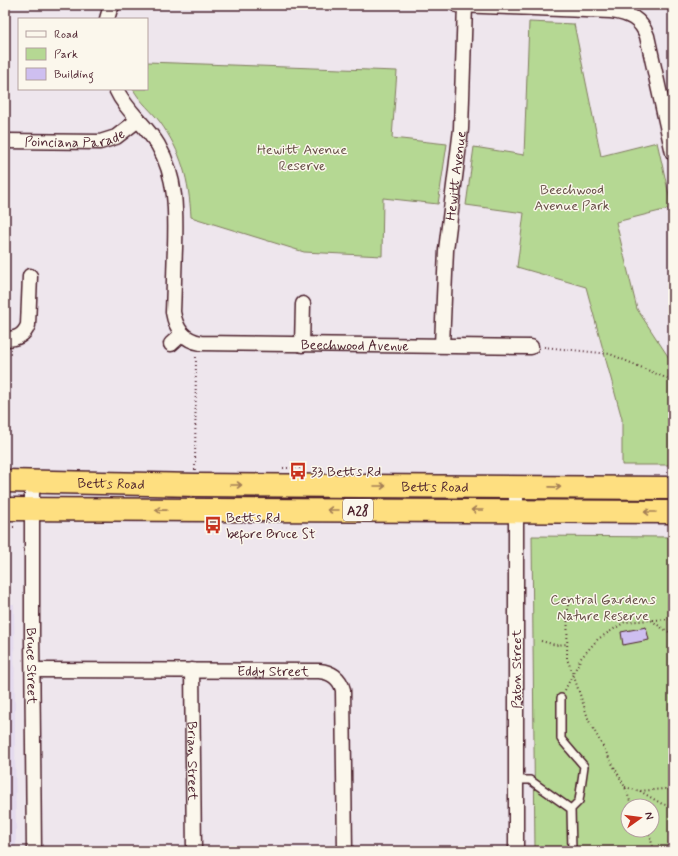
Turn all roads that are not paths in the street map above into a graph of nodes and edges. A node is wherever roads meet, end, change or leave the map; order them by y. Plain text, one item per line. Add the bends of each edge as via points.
1 (113, 5) edge
2 (456, 5) edge
3 (465, 5) edge
4 (107, 18) edge
5 (117, 90) edge
6 (138, 120) junction
7 (5, 141) edge
8 (673, 153) edge
9 (30, 276) dead end
10 (303, 304) dead end
11 (182, 334) junction
12 (5, 339) edge
13 (171, 344) dead end
14 (302, 345) junction
15 (442, 345) junction
16 (530, 347) road end
17 (5, 481) edge
18 (32, 481) junction
19 (516, 486) junction
20 (673, 488) edge
21 (5, 509) edge
22 (32, 509) junction
23 (516, 510) junction
24 (673, 512) edge
25 (33, 670) junction
26 (192, 670) junction
27 (561, 698) road end
28 (516, 780) junction
29 (571, 809) junction
30 (34, 851) edge
31 (194, 851) edge
32 (345, 851) edge
33 (516, 851) edge
34 (572, 851) edge

1 - 4 street
2 - 3 street
3 - 8 street via 639,14 647,36
3 - 15 street, Hewitt Avenue via 461,129 446,250
5 - 6 street
6 - 7 street, Poinciana Parade via 121,134 105,141
6 - 11 street via 158,145 174,184 176,210 173,312 176,325
9 - 12 street via 26,337
10 - 14 street
11 - 13 street
11 - 14 street, Beechwood Avenue via 202,344
14 - 15 street, Beechwood Avenue
15 - 16 street, Beechwood Avenue
17 - 18 highway, Betts Road / A28
18 -> 19 highway, Betts Road / A28 via 197,485
18 - 22 street, Bruce Street
19 -> 20 highway, Betts Road / A28
19 - 23 street, Paton Street
21 - 22 highway, Betts Road / A28
23 -> 22 highway, Betts Road / A28
22 - 25 street, Bruce Street
24 -> 23 highway, Betts Road / A28
23 - 28 street, Paton Street
25 - 26 street, Eddy Street
25 - 30 street, Bruce Street
26 - 31 street, Brian Street
26 - 32 street, Eddy Street via 319,671 330,673 340,681 344,695
27 - 29 lane via 561,738 584,766 579,801
28 - 29 lane via 530,780
28 - 33 street, Paton Street
29 - 34 lane

